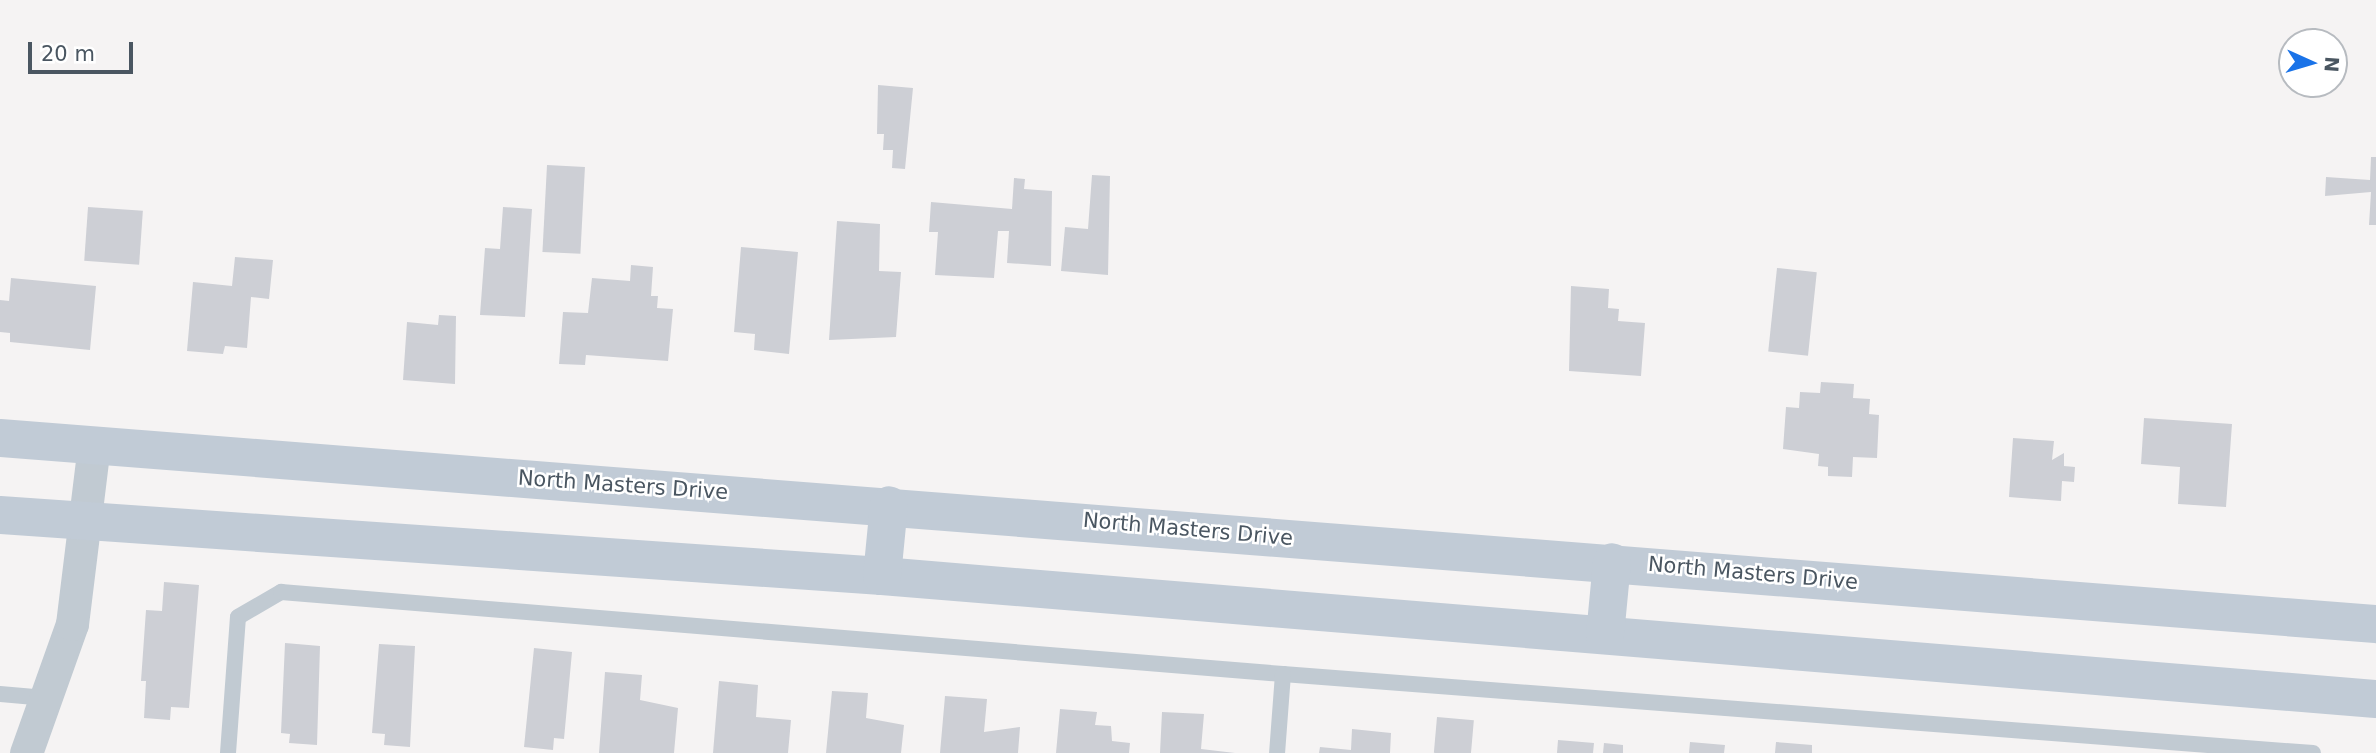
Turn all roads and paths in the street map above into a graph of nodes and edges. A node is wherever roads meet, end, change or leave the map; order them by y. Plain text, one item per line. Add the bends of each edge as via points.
1 (0, 438) edge
2 (94, 445) junction
3 (889, 505) junction
4 (0, 515) edge
5 (87, 522) junction
6 (1612, 562) junction
7 (882, 576) junction
8 (2376, 624) edge
9 (1605, 635) junction
10 (1283, 674) junction
11 (0, 694) edge
12 (46, 698) junction
13 (2376, 699) edge
14 (26, 753) edge
15 (228, 753) edge
16 (1277, 753) edge
17 (2313, 753) edge

1 - 2 main road, North Masters Drive
2 - 3 main road, North Masters Drive
2 - 5 street
3 - 6 main road, North Masters Drive
3 - 7 main road
4 - 5 main road
5 - 7 main road
5 - 12 street via 72,624
6 - 8 main road, North Masters Drive
6 - 9 main road
7 - 9 main road
9 - 13 main road
10 - 15 lane via 281,592 238,617
10 - 16 lane
10 - 17 lane
11 - 12 lane
12 - 14 street

